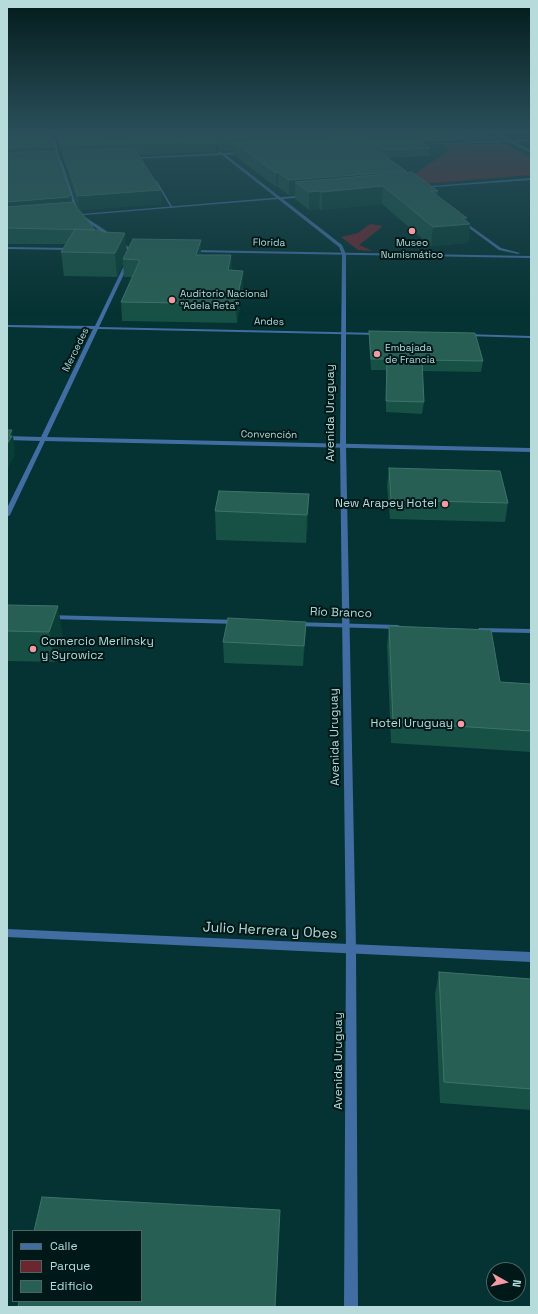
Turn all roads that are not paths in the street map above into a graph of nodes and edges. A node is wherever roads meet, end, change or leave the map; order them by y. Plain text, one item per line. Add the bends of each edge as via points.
1 (69, 192) edge
2 (162, 192) edge
3 (272, 192) edge
4 (309, 196) edge
5 (279, 198) junction
6 (172, 207) junction
7 (76, 214) junction
8 (69, 215) edge
9 (458, 218) edge
10 (7, 248) edge
11 (76, 249) edge
12 (122, 250) edge
13 (130, 250) junction
14 (138, 251) edge
15 (185, 251) edge
16 (344, 254) junction
17 (531, 256) edge
18 (7, 326) edge
19 (97, 328) junction
20 (342, 333) junction
21 (389, 334) edge
22 (460, 335) edge
23 (531, 337) edge
24 (7, 438) edge
25 (42, 439) junction
26 (343, 446) junction
27 (531, 450) edge
28 (7, 515) edge
29 (38, 616) edge
30 (243, 622) edge
31 (290, 623) edge
32 (345, 625) junction
33 (407, 627) edge
34 (477, 629) edge
35 (531, 631) edge
36 (7, 933) edge
37 (351, 948) junction
38 (531, 957) edge
39 (351, 1307) edge

1 - 7 street
2 - 6 street
3 - 5 street
4 - 5 street
5 - 6 street
5 - 16 street via 341,246
6 - 7 street
7 - 8 street
7 - 13 street
9 - 17 street via 500,249
10 - 11 street
12 - 13 street
13 - 14 street
13 - 19 street, Mercedes via 131,255
15 - 16 street, Florida
16 - 17 street, Florida
16 - 20 street, Avenida Uruguay
18 - 19 street, Andes
19 - 20 street, Andes
19 - 25 street, Mercedes
20 - 21 street, Andes
20 - 26 street, Avenida Uruguay
22 - 23 street
24 - 25 street, Convención
25 - 26 street, Convención
25 - 28 street, Mercedes
26 - 27 street, Convención
26 - 32 street, Avenida Uruguay
29 - 30 street
31 - 32 street, Río Branco
32 - 33 street, Río Branco
32 - 37 street, Avenida Uruguay
34 - 35 street
36 - 37 street, Julio Herrera y Obes
37 - 38 street, Julio Herrera y Obes
37 - 39 street, Avenida Uruguay

